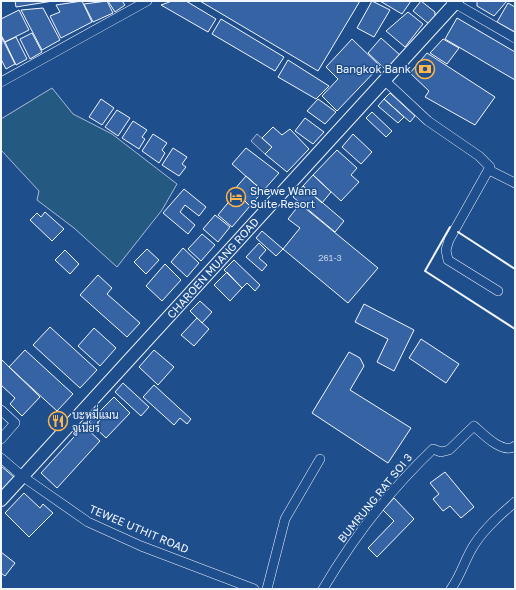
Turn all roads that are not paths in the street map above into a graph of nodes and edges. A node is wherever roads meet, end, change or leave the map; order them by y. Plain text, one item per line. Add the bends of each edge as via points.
1 (148, 1) edge
2 (454, 2) edge
3 (515, 38) edge
4 (384, 80) junction
5 (1, 82) edge
6 (489, 170) junction
7 (515, 183) edge
8 (498, 291) dead end
9 (1, 410) edge
10 (1, 439) edge
11 (515, 446) edge
12 (1, 458) edge
13 (320, 459) dead end
14 (22, 476) junction
15 (1, 500) edge
16 (515, 502) edge
17 (254, 589) edge
18 (267, 589) edge
19 (323, 589) edge
20 (451, 589) edge

1 - 5 street
2 - 3 street
2 - 4 main road, CHAROEN MUANG ROAD
4 - 6 street via 428,121 479,156 490,167
4 - 14 main road, CHAROEN MUANG ROAD
6 - 7 street
6 - 8 street via 449,240 446,250 448,260
9 - 10 street via 15,423
11 - 19 street, BUMRUNG RAT SOI 3 via 507,449 501,447 474,426 449,450 442,452 433,449 412,469 363,528
12 - 14 street, TEWEE UTHIT ROAD
13 - 18 street via 285,519
14 - 15 main road, CHAROEN MUANG ROAD
14 - 17 street, TEWEE UTHIT ROAD via 88,522 141,546
16 - 20 street via 491,523 474,545

